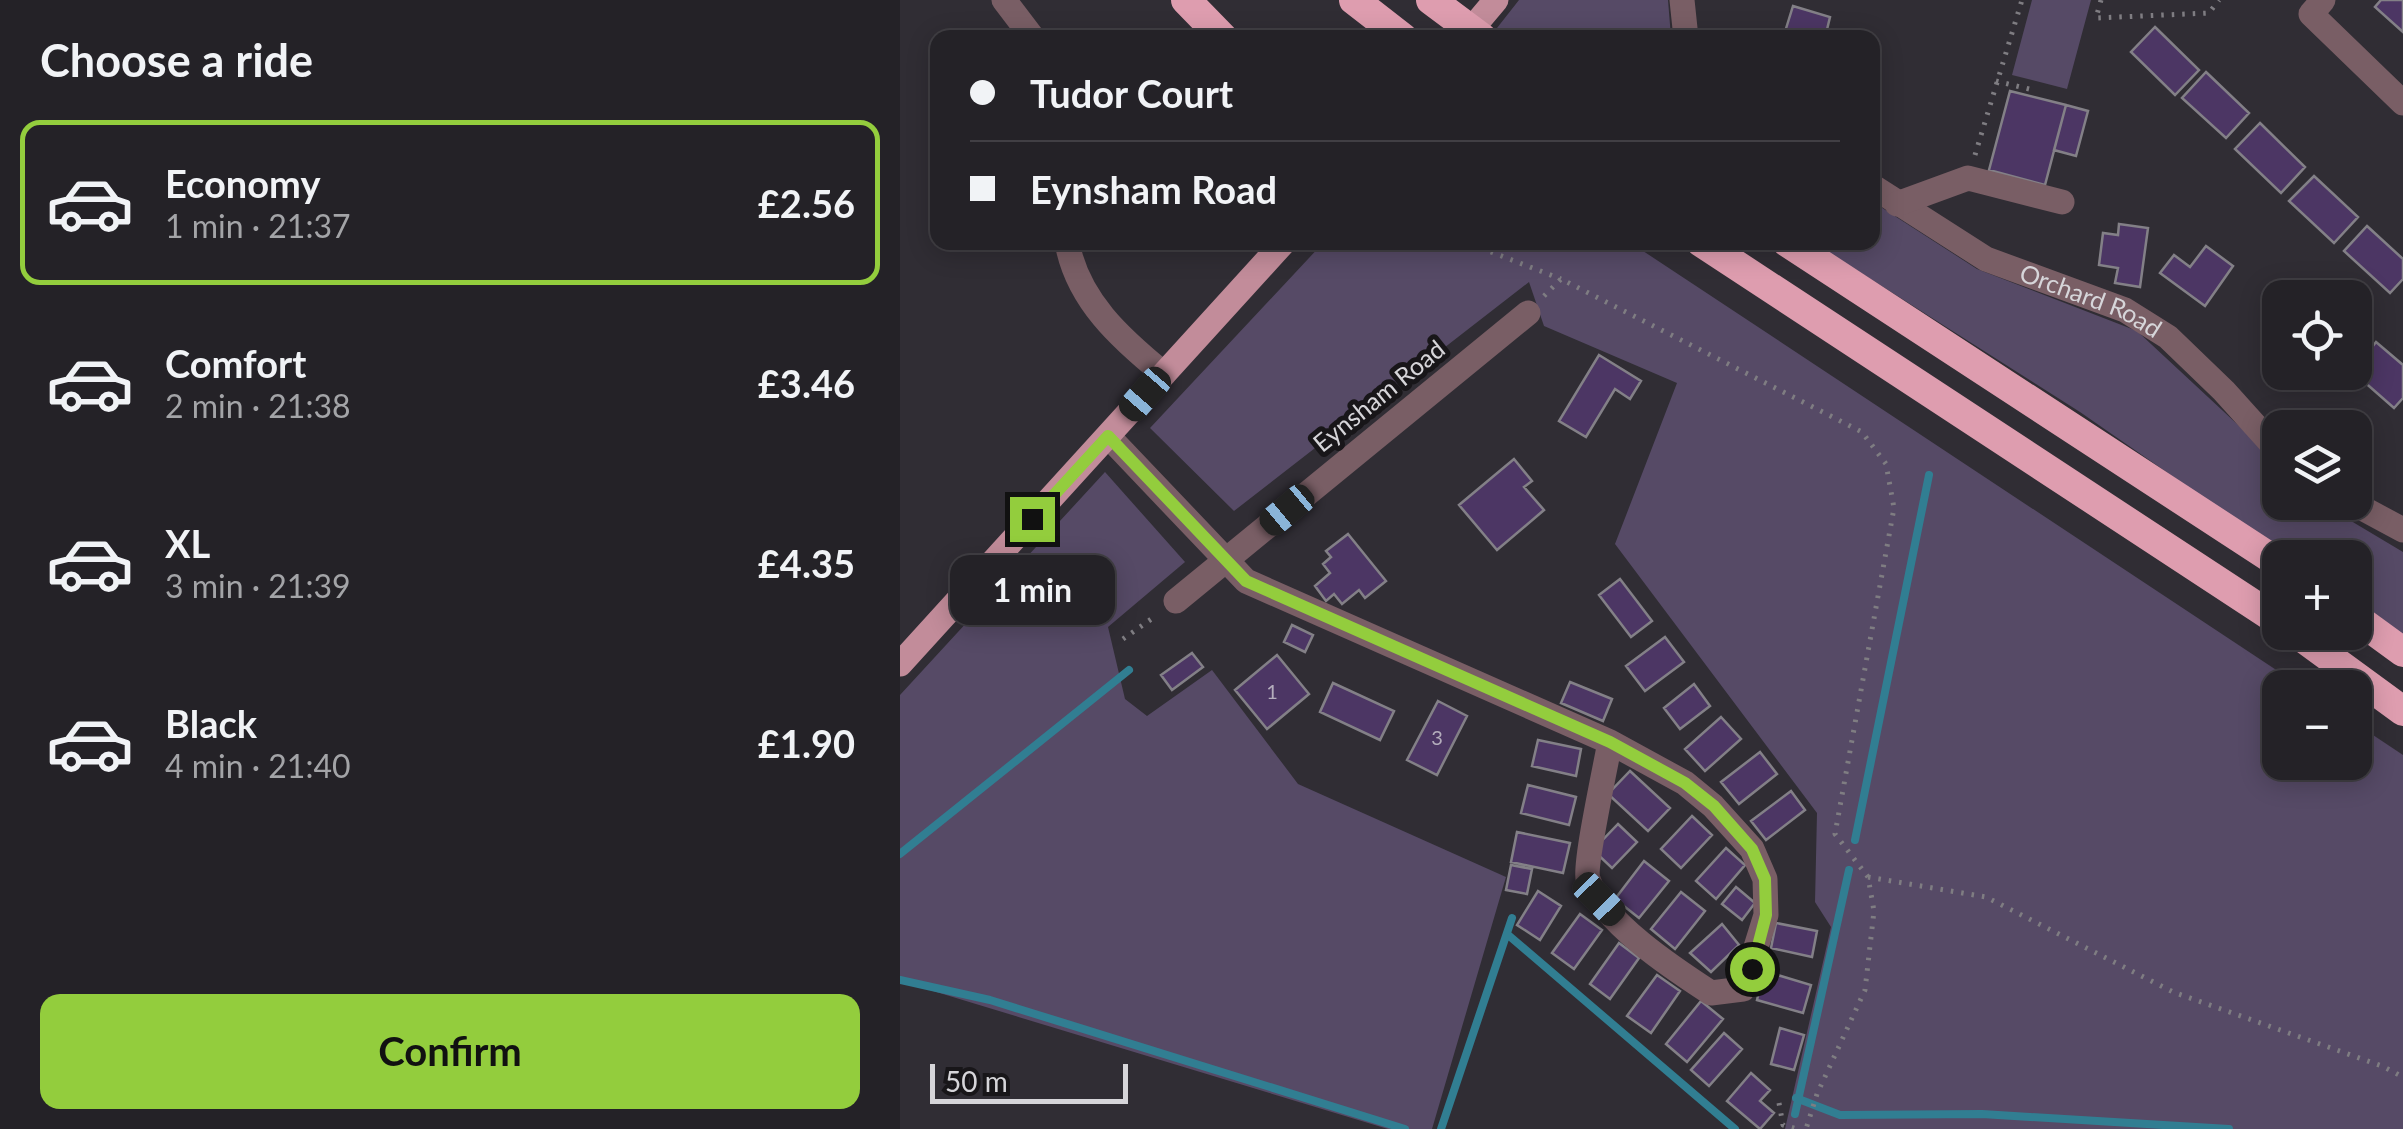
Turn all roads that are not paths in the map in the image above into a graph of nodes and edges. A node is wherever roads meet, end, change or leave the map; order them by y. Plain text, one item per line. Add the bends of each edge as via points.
1 (1004, 0) edge
2 (1186, 0) edge
3 (1354, 0) edge
4 (1431, 0) edge
5 (1496, 0) edge
6 (1682, 0) edge
7 (2323, 0) edge
8 (1027, 30) edge
9 (1215, 30) edge
10 (1393, 30) edge
11 (1471, 30) edge
12 (1471, 30) edge
13 (1685, 30) edge
14 (2403, 103) edge
15 (1880, 192) edge
16 (2062, 202) dead end
17 (1897, 204) junction
18 (1070, 250) edge
19 (1277, 250) edge
20 (1713, 250) edge
21 (1799, 250) edge
22 (1528, 313) road end
23 (1164, 374) junction
24 (2262, 433) edge
25 (1108, 436) junction
26 (2372, 513) edge
27 (2403, 530) edge
28 (2262, 552) edge
29 (1226, 560) junction
30 (1176, 601) road end
31 (2262, 610) edge
32 (2372, 629) edge
33 (2319, 650) edge
34 (2403, 652) edge
35 (900, 664) edge
36 (2403, 712) edge
37 (1610, 742) junction

1 - 8 street
2 - 9 highway
3 - 10 highway
4 - 11 highway, bridge
5 - 12 main road
6 - 13 street
7 - 14 street via 2310,14
15 - 17 street, Orchard Road
16 - 17 street via 1968,178
17 - 24 street, Orchard Road via 1986,259 2125,310 2168,338
18 - 23 street via 1085,292 1115,334
19 - 23 main road
20 - 31 highway
21 - 28 highway
22 - 29 street, Eynsham Road
23 - 25 main road
25 - 29 street
25 - 35 main road
26 - 27 street
29 - 30 street, Eynsham Road
29 - 37 street via 1246,581
32 - 34 highway
33 - 36 highway
37 - 37 street via 1685,783 1752,849 1765,879 1766,915 1742,989 1711,993 1651,953 1586,876

